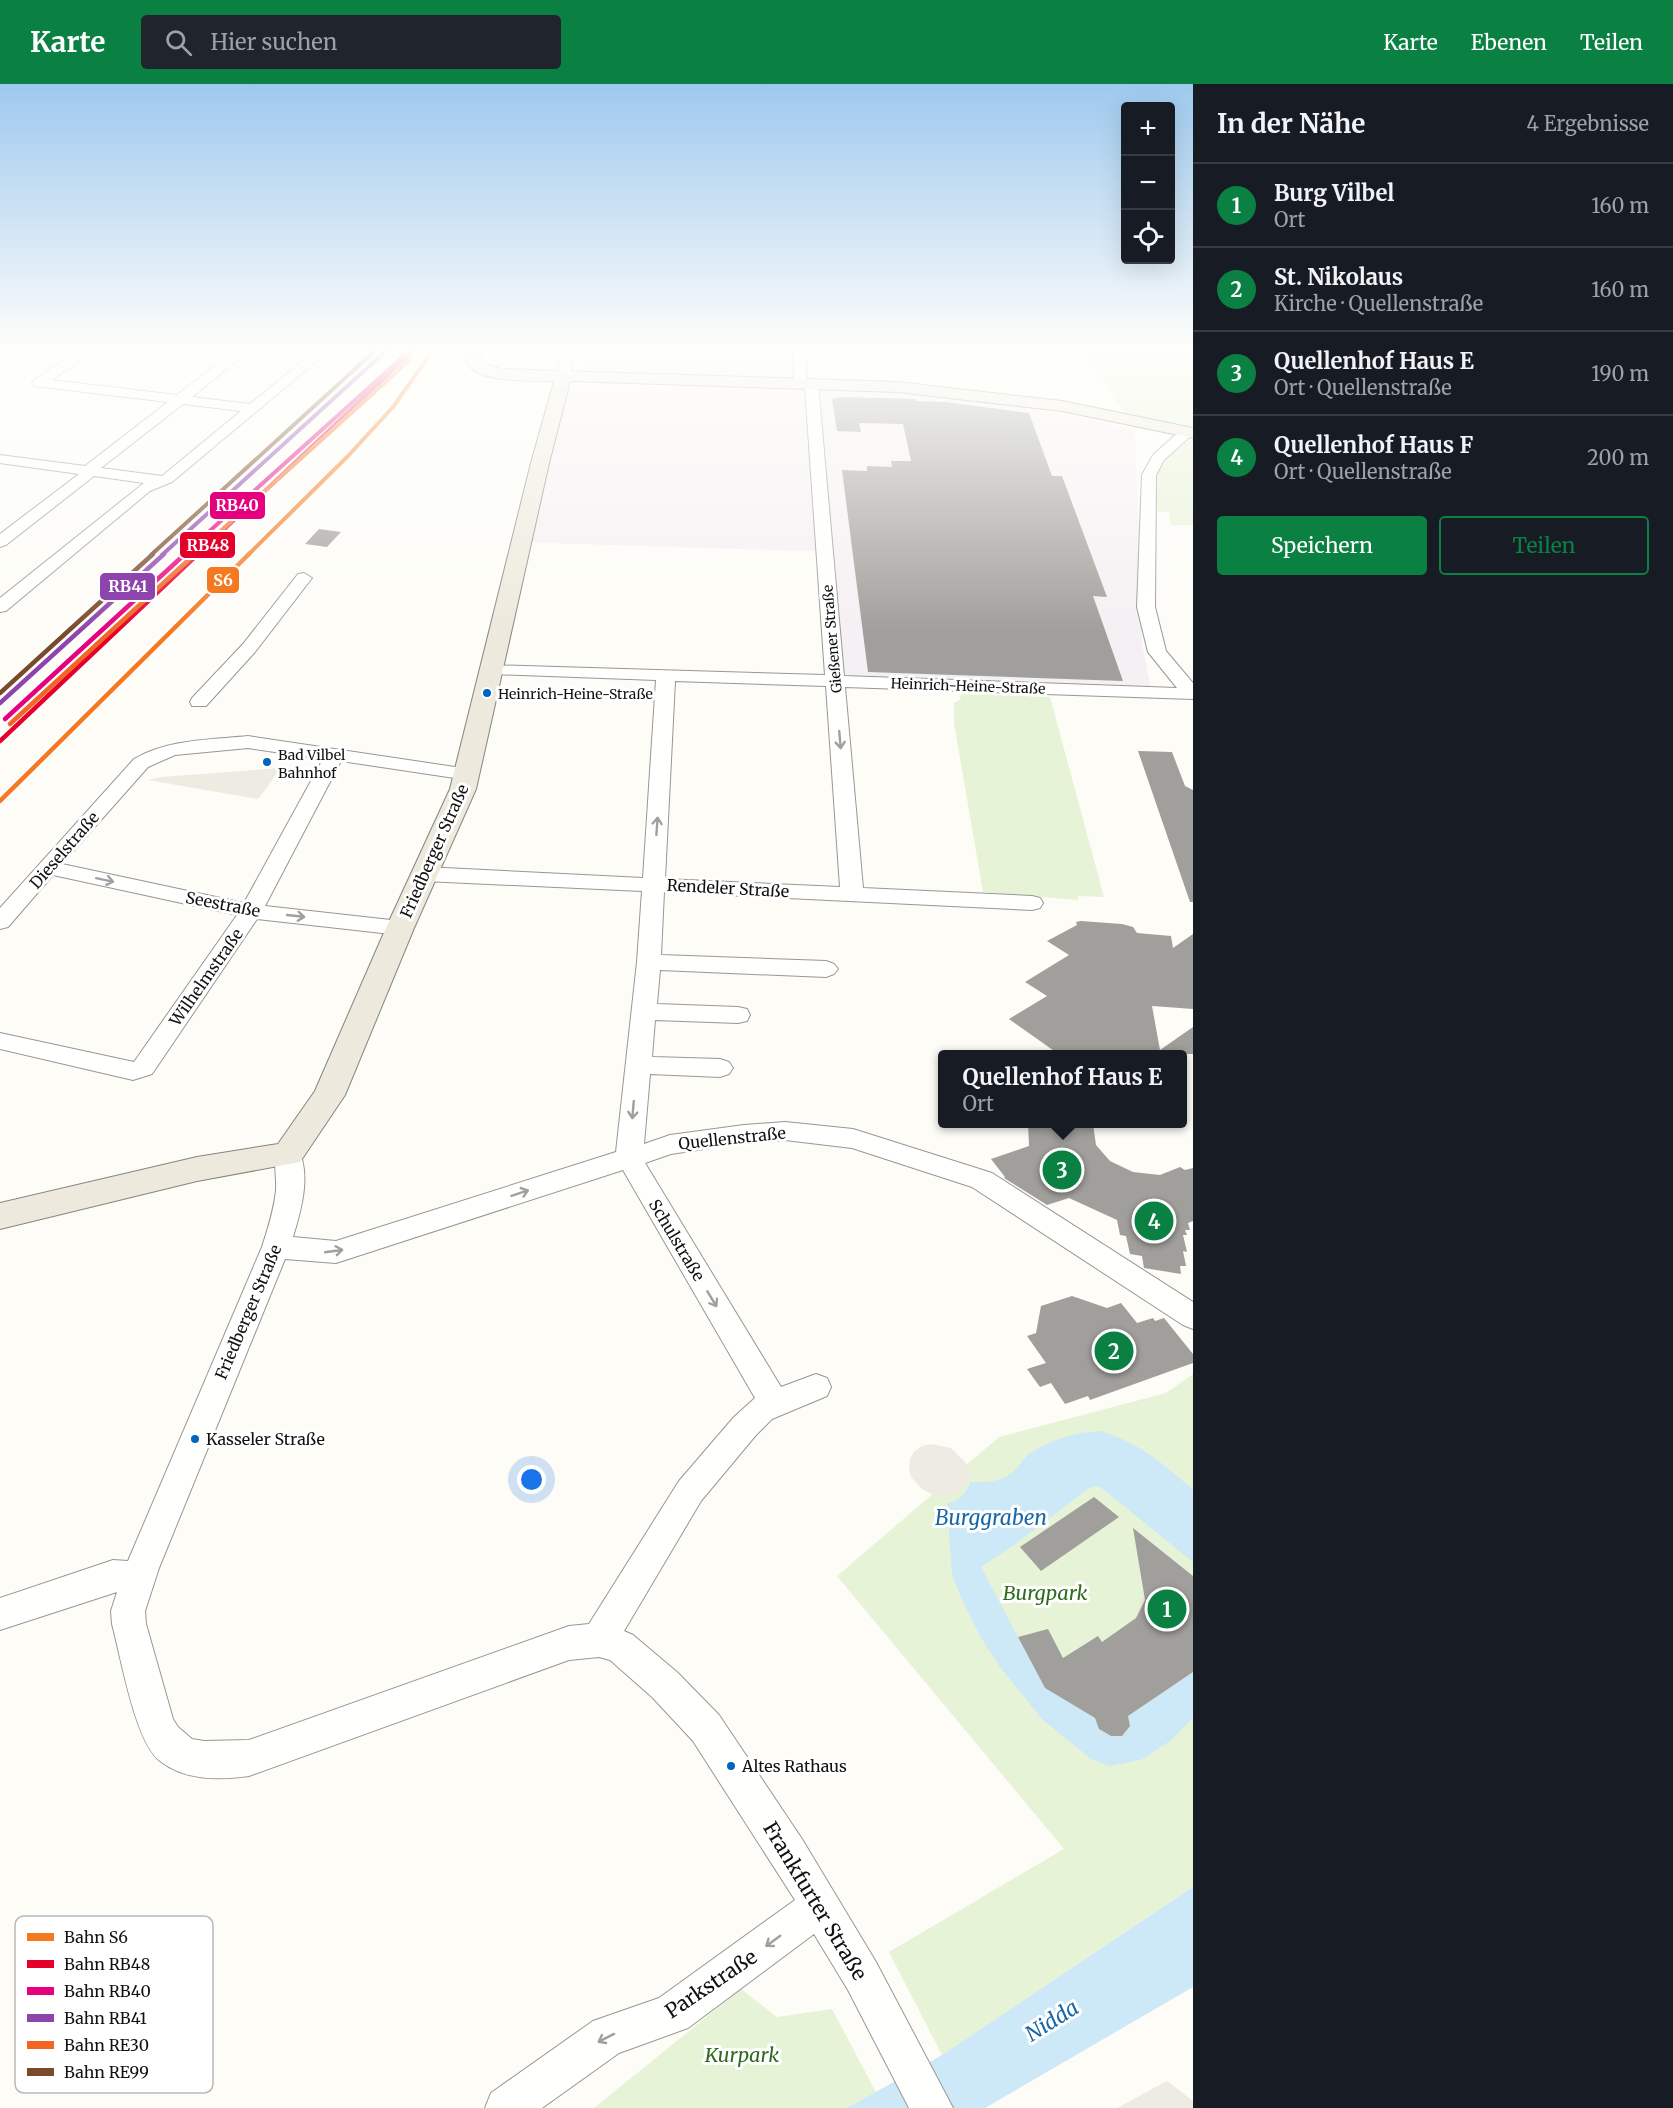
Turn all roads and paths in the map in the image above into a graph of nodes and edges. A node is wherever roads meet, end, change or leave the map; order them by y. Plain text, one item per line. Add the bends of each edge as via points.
1 (123, 443) edge
2 (210, 443) edge
3 (546, 443) edge
4 (812, 443) edge
5 (1177, 443) edge
6 (0, 459) edge
7 (89, 470) junction
8 (161, 481) junction
9 (0, 542) edge
10 (304, 578) dead end
11 (0, 607) edge
12 (493, 669) junction
13 (666, 675) junction
14 (835, 682) junction
15 (1192, 694) edge
16 (200, 702) dead end
17 (335, 754) junction
18 (468, 774) junction
19 (48, 868) junction
20 (424, 874) junction
21 (653, 884) junction
22 (852, 894) junction
23 (1032, 903) dead end
24 (251, 911) junction
25 (0, 922) edge
26 (400, 928) junction
27 (649, 962) junction
28 (826, 969) dead end
29 (644, 1011) junction
30 (738, 1015) dead end
31 (0, 1041) edge
32 (637, 1065) junction
33 (720, 1068) dead end
34 (288, 1154) junction
35 (629, 1158) junction
36 (0, 1216) edge
37 (276, 1247) junction
38 (1193, 1317) edge
39 (816, 1388) dead end
40 (774, 1403) junction
41 (139, 1577) junction
42 (0, 1614) edge
43 (599, 1640) junction
44 (684, 1704) joint
45 (820, 1906) junction
46 (506, 2108) edge
47 (932, 2108) edge

1 - 7 street
2 - 8 street
3 - 12 main road, Friedberger Straße
4 - 14 street, Gießener Straße
5 - 15 street via 1158,458 1149,475 1146,607 1157,652
6 - 7 street
7 - 8 street
7 - 9 street via 87,476
8 - 11 street via 145,488
10 - 16 street
12 - 13 street, Heinrich-Heine-Straße
12 - 18 main road, Friedberger Straße
13 - 14 street, Heinrich-Heine-Straße
21 -> 13 street
14 - 15 street, Heinrich-Heine-Straße
14 -> 22 street, Gießener Straße
17 - 18 street, Dieselstraße
17 - 19 street, Dieselstraße via 248,742 187,746 155,755 127,777
17 - 24 street, Wilhelmstraße
18 - 20 main road, Friedberger Straße
19 -> 24 street, Seestraße
19 - 25 street, Dieselstraße
20 - 21 street, Rendeler Straße
20 - 26 main road, Friedberger Straße
21 - 22 street, Rendeler Straße
21 - 27 street
22 - 23 street, Rendeler Straße
24 -> 26 street, Seestraße
24 - 31 street, Wilhelmstraße via 139,1070
26 - 34 main road, Friedberger Straße via 329,1095
27 - 28 street
27 - 29 street
29 - 30 street
29 - 32 street
32 - 33 street
32 -> 35 street
34 - 36 main road via 197,1169
34 - 37 street, Friedberger Straße via 292,1179
37 -> 35 street, Quellenstraße via 336,1252
35 - 38 street, Quellenstraße via 683,1143 768,1131 836,1136 873,1144 982,1180
35 -> 40 street, Schulstraße
37 - 41 street, Friedberger Straße
39 - 40 street
40 - 43 street via 745,1426 690,1491
41 - 42 street via 112,1576
41 - 43 street, Friedberger Straße via 128,1611 129,1624 157,1726 166,1742 181,1753 200,1759 249,1758 569,1643
43 - 44 street, Friedberger Straße via 621,1647
44 - 45 street, Frankfurter Straße via 706,1728
45 -> 46 street, Parkstraße via 673,2013 608,2036
45 - 47 street, Frankfurter Straße

